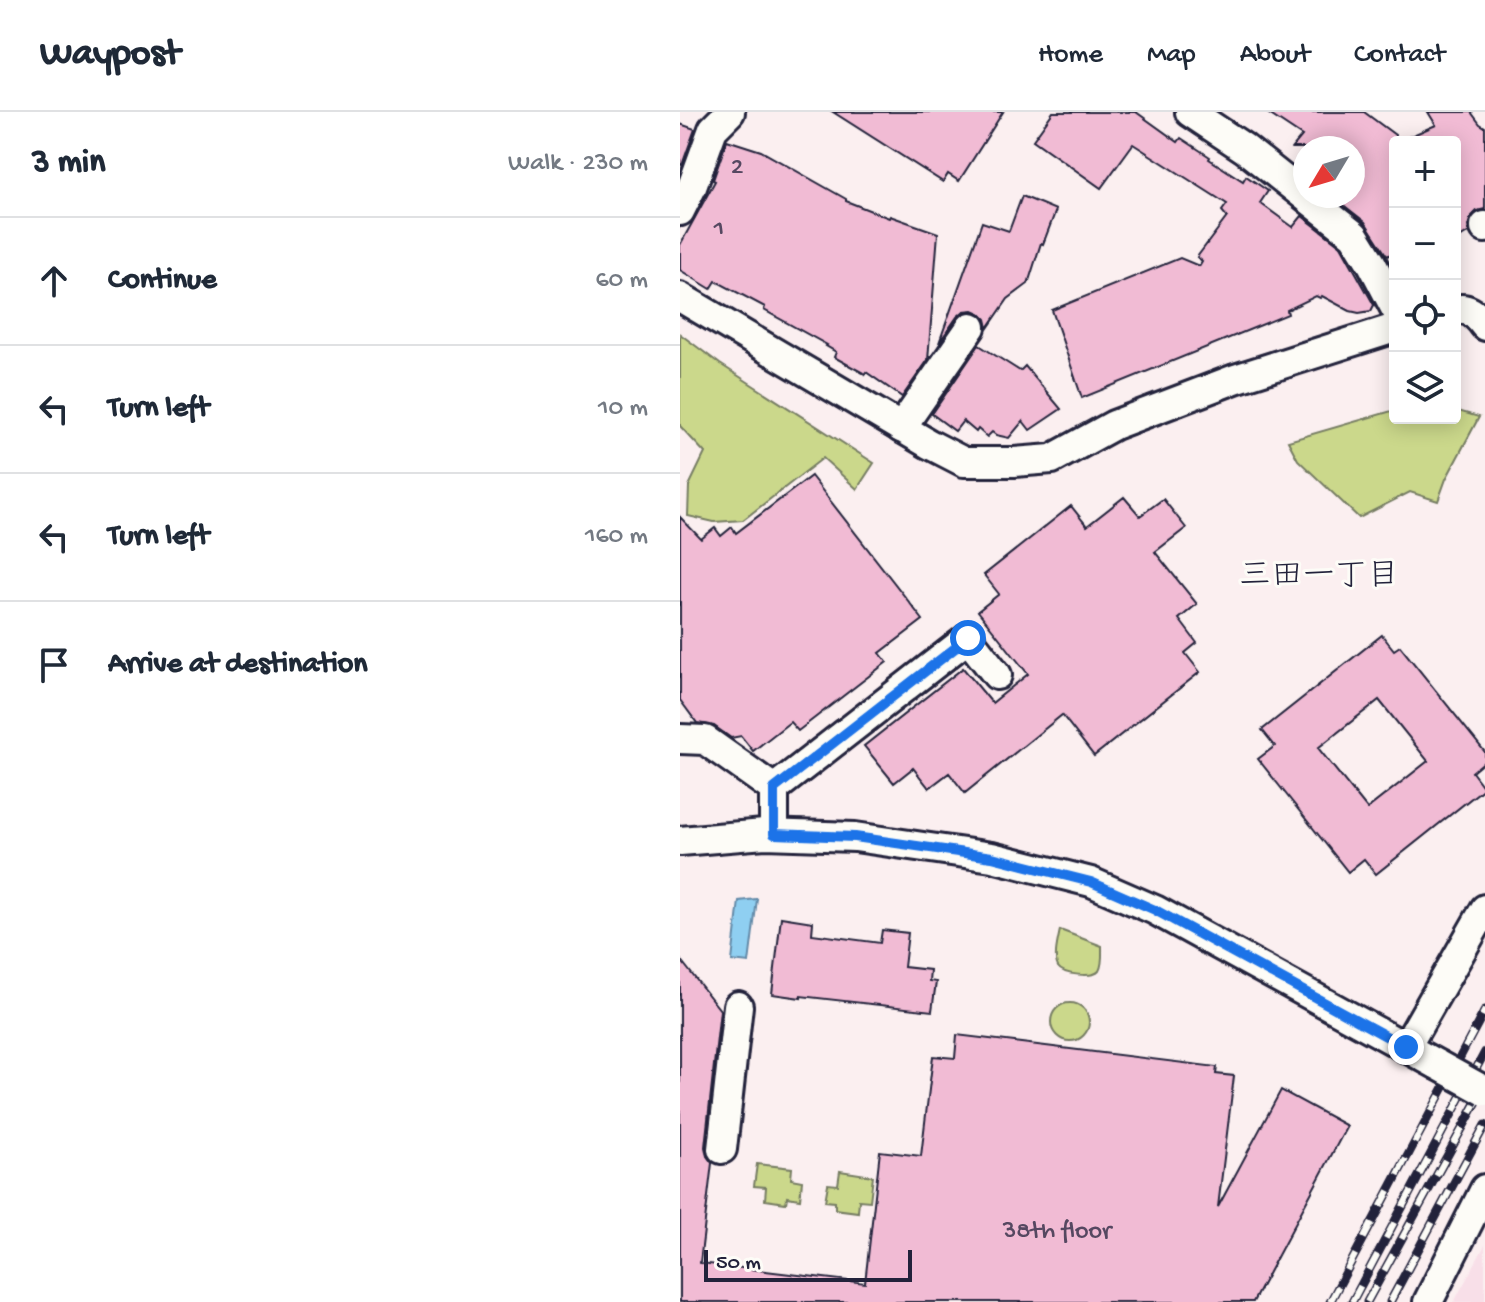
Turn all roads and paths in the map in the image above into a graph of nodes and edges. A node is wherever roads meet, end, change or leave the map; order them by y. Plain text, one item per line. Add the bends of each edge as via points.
1 (730, 112) edge
2 (1190, 112) edge
3 (684, 193) edge
4 (1485, 289) edge
5 (680, 297) edge
6 (1389, 297) edge
7 (1461, 307) edge
8 (1461, 310) edge
9 (1485, 326) edge
10 (971, 327) dead end
11 (1389, 330) edge
12 (901, 428) junction
13 (997, 675) dead end
14 (680, 739) edge
15 (774, 789) junction
16 (774, 834) junction
17 (680, 841) edge
18 (1485, 909) edge
19 (738, 1006) dead end
20 (1406, 1047) junction
21 (1485, 1091) edge
22 (722, 1149) dead end
23 (1485, 1189) edge
24 (1478, 1221) edge
25 (1428, 1302) edge

1 - 3 street via 713,129
2 - 6 street via 1354,235
4 - 7 street
5 - 12 street
8 - 9 street via 1474,313
10 - 12 street
11 - 12 street via 1114,425 1052,459 964,462
13 - 15 street via 968,638
14 - 15 street via 705,740
15 - 16 street
16 - 17 street
16 - 20 street via 855,837 992,857 1091,882 1155,910
18 - 20 street
19 - 22 street
20 - 21 street, bridge
23 - 24 street
24 - 25 street

